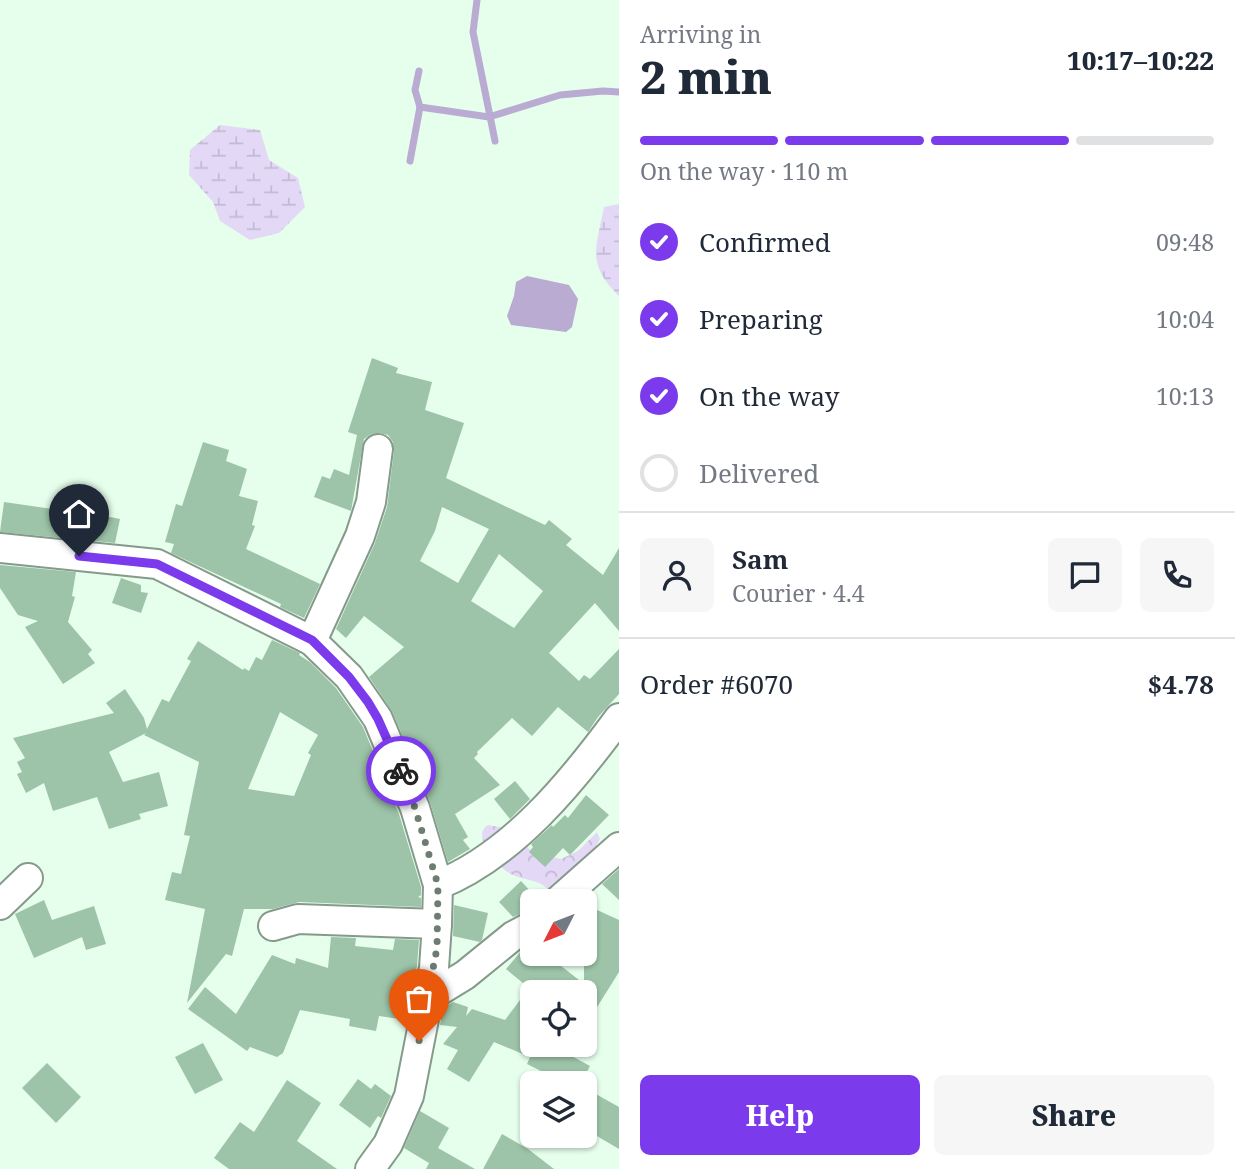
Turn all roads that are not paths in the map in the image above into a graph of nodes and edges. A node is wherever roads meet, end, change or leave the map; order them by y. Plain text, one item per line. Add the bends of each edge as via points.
1 (378, 449) dead end
2 (0, 548) edge
3 (312, 640) junction
4 (619, 719) edge
5 (619, 847) edge
6 (28, 878) dead end
7 (438, 885) junction
8 (572, 889) edge
9 (0, 905) edge
10 (437, 923) junction
11 (273, 926) dead end
12 (520, 932) edge
13 (429, 997) junction
14 (370, 1169) edge

1 - 3 street via 371,502 360,536
2 - 3 street via 157,564
3 - 7 street via 349,677 378,719 415,808
4 - 7 street via 527,827 484,861
5 - 8 street
6 - 9 street
7 - 10 street
10 - 11 street via 298,919
10 - 13 street
12 - 13 street via 466,975
13 - 14 street via 409,1096 388,1144

